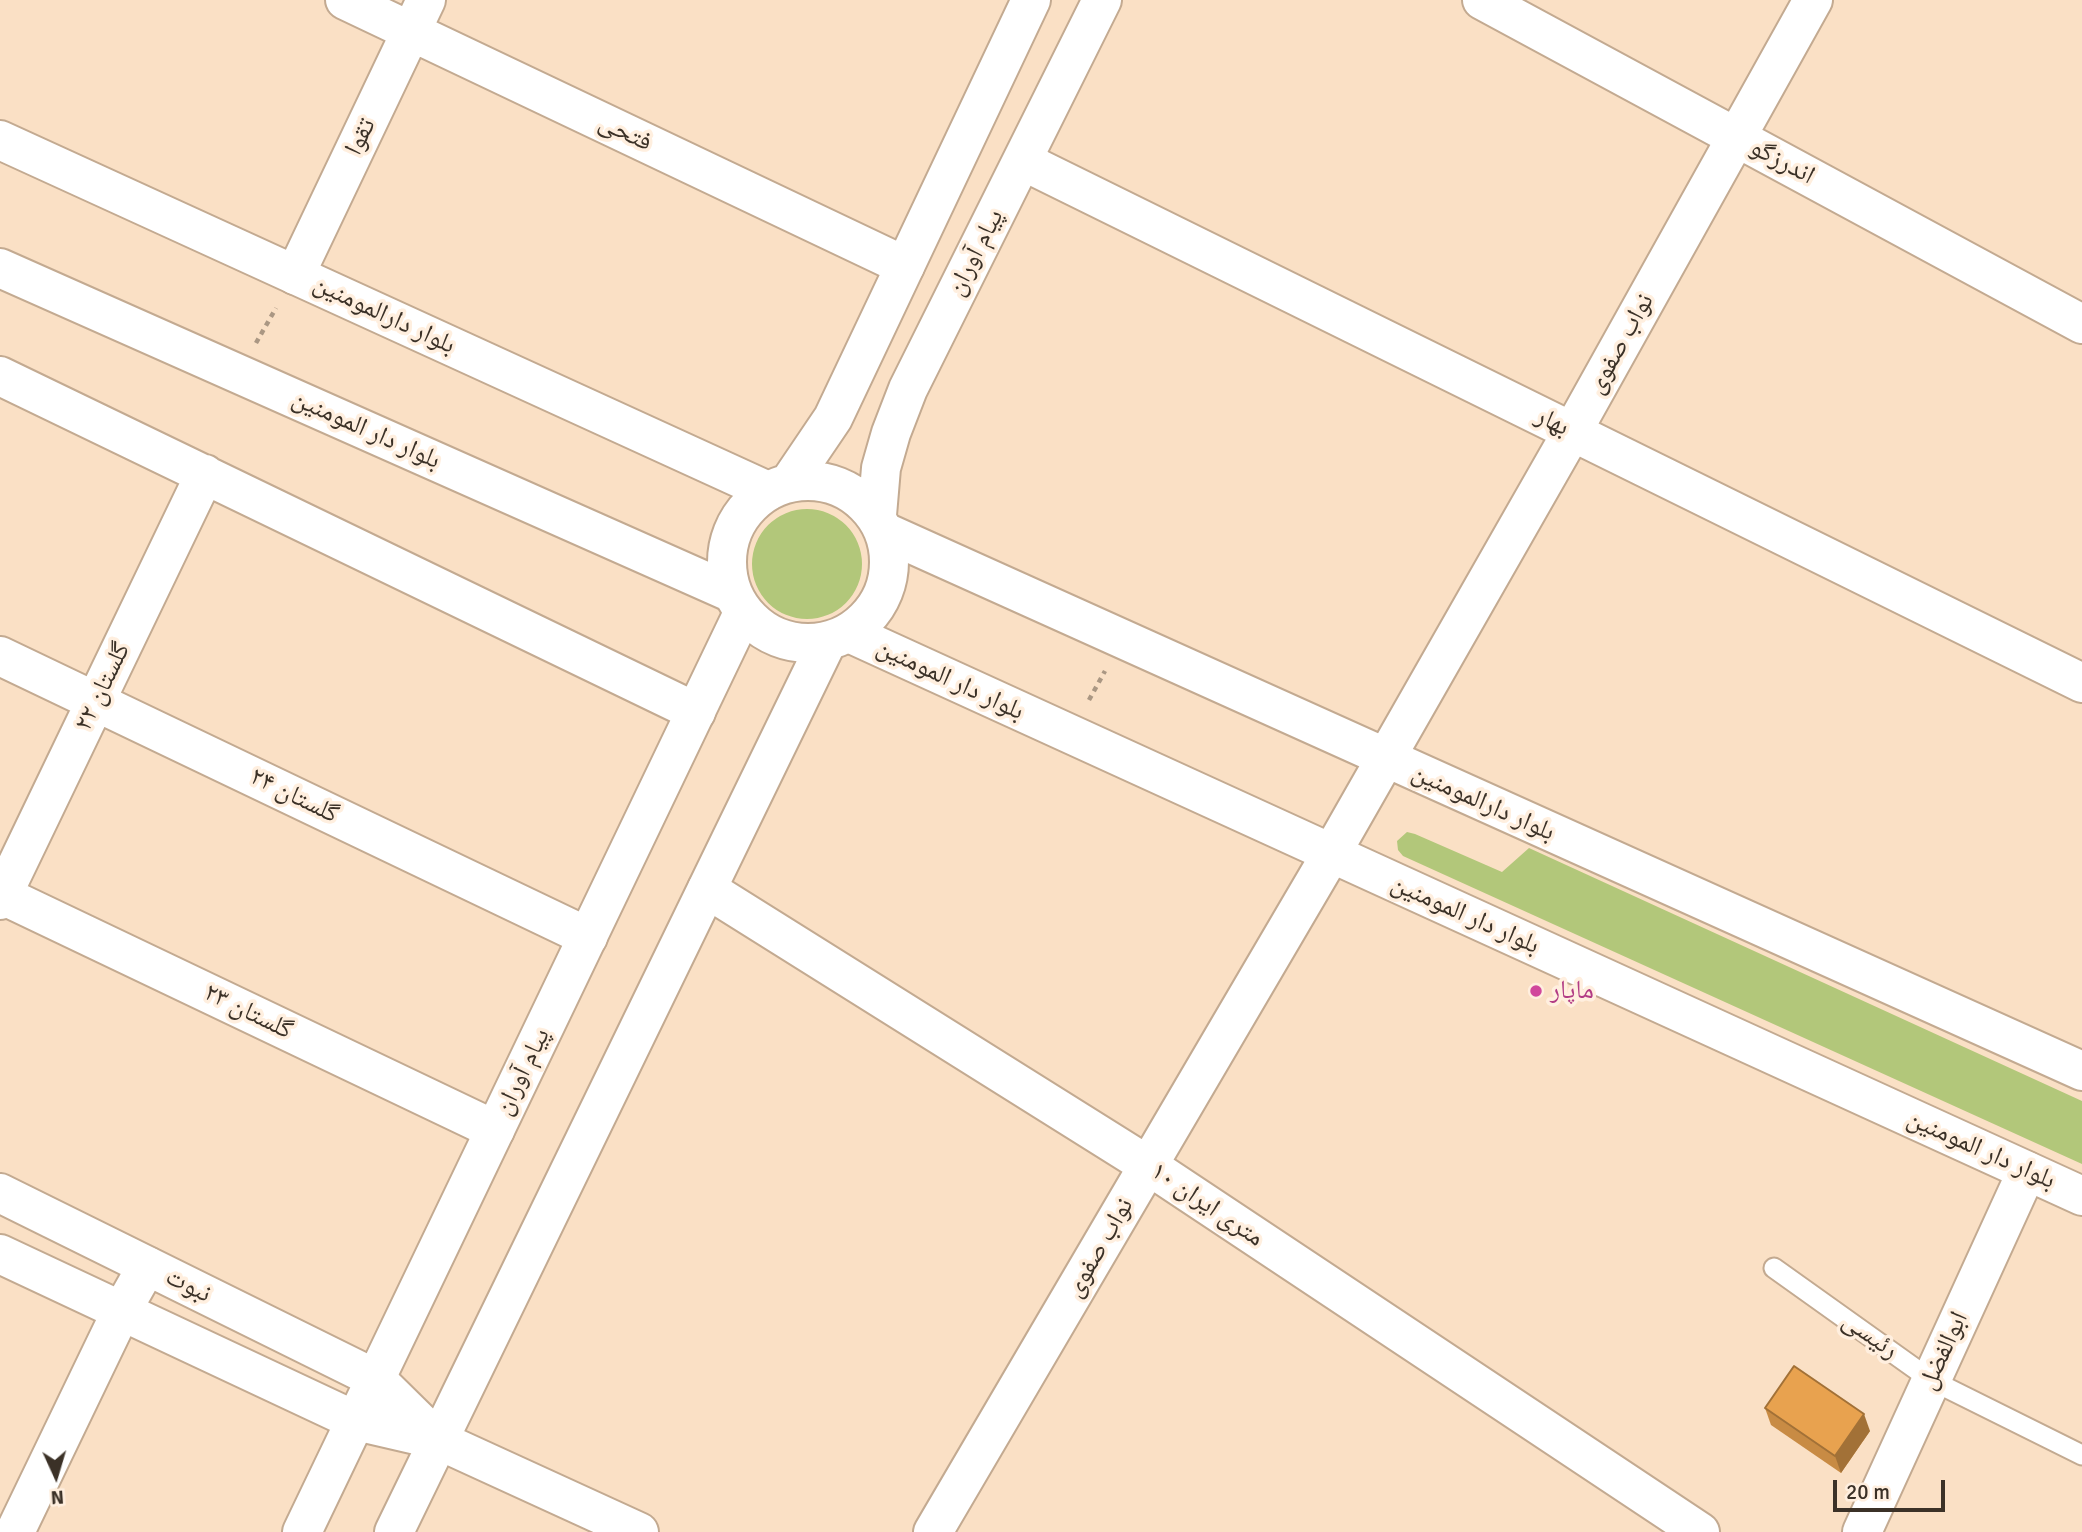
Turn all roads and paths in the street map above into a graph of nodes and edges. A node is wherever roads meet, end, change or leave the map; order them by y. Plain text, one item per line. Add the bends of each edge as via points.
1 (345, 0) edge
2 (1031, 0) edge
3 (1102, 0) edge
4 (1482, 0) edge
5 (1813, 0) edge
6 (419, 16) edge
7 (1736, 137) junction
8 (0, 140) edge
9 (1023, 161) junction
10 (905, 265) junction
11 (0, 268) edge
12 (295, 275) junction
13 (2082, 324) edge
14 (239, 374) junction
15 (0, 376) edge
16 (833, 418) junction
17 (1572, 432) junction
18 (891, 433) junction
19 (205, 474) junction
20 (779, 487) junction
21 (881, 524) junction
22 (738, 603) junction
23 (838, 638) junction
24 (1122, 640) junction
25 (0, 656) edge
26 (2082, 683) edge
27 (96, 702) junction
28 (696, 712) junction
29 (1069, 734) junction
30 (1386, 759) junction
31 (1331, 855) junction
32 (707, 889) junction
33 (1, 896) edge
34 (589, 937) junction
35 (2082, 1071) edge
36 (495, 1130) junction
37 (1149, 1166) junction
38 (2027, 1171) junction
39 (0, 1194) edge
40 (2082, 1196) edge
41 (0, 1254) edge
42 (147, 1266) junction
43 (1774, 1268) dead end
44 (121, 1312) junction
45 (376, 1379) junction
46 (1931, 1380) junction
47 (356, 1421) junction
48 (438, 1440) junction
49 (2082, 1455) edge
50 (15, 1532) edge
51 (302, 1532) edge
52 (394, 1532) edge
53 (639, 1532) edge
54 (933, 1532) edge
55 (1700, 1532) edge
56 (1862, 1532) edge

1 - 6 street, فتحی
2 - 10 street
3 - 9 street, پیام آوران
4 - 7 street, اندرزگو
5 - 7 street, نواب صفوی
6 - 10 street, فتحی
6 - 12 street, تقوا
7 - 13 street, اندرزگو
7 - 17 street, نواب صفوی
8 - 12 street, بلوار دارالمومنین
9 - 17 street, بهار
9 - 18 street, پیام آوران via 908,389
10 - 16 street
11 - 14 street, بلوار دار المومنین
12 - 14 path
12 - 20 street, بلوار دارالمومنین
14 - 22 street, بلوار دار المومنین
15 - 19 street
16 - 18 street via 846,436 856,441 868,443
16 - 20 street
17 - 26 street, بهار
17 - 30 street, نواب صفوی
18 - 21 street, پیام آوران via 881,468
19 - 27 street, گلستان ۲۲
19 - 28 street
20 - 21 street via 813,481 836,485 856,496
20 - 22 street via 749,506 735,525 727,570
21 - 23 street via 890,555 889,578 881,600 868,619
21 - 24 street, بلوار دارالمومنین
22 - 23 street via 761,629 781,640 804,644
22 - 28 street, پیام آوران
23 - 29 street, بلوار دار المومنین
23 - 32 street
24 - 29 path
24 - 30 street, بلوار دارالمومنین
25 - 27 street, گلستان ۲۴
27 - 33 street, گلستان ۲۲
27 - 34 street, گلستان ۲۴
28 - 34 street, پیام آوران
29 - 31 street, بلوار دار المومنین
30 - 31 street, نواب صفوی
30 - 35 street, بلوار دارالمومنین
31 - 37 street, نواب صفوی
31 - 38 street, بلوار دار المومنین
32 - 37 street, ۱۰ متری ایران
32 - 48 street
33 - 36 street, گلستان ۲۳
34 - 36 street, پیام آوران
36 - 45 street, پیام آوران
37 - 54 street, نواب صفوی
37 - 55 street, ۱۰ متری ایران
38 - 40 street, بلوار دار المومنین
38 - 46 street, ابوالفضل
39 - 42 street, نبوت
41 - 44 street, نبوت
42 - 44 street
42 - 45 street, نبوت
43 - 46 lane, رئیسی
44 - 47 street, نبوت
44 - 50 street
45 - 47 street, پیام آوران
45 - 48 street, نبوت
46 - 49 lane, رئیسی
46 - 56 street, ابوالفضل
47 - 48 street, نبوت
47 - 51 street, پیام آوران
48 - 52 street
48 - 53 street

